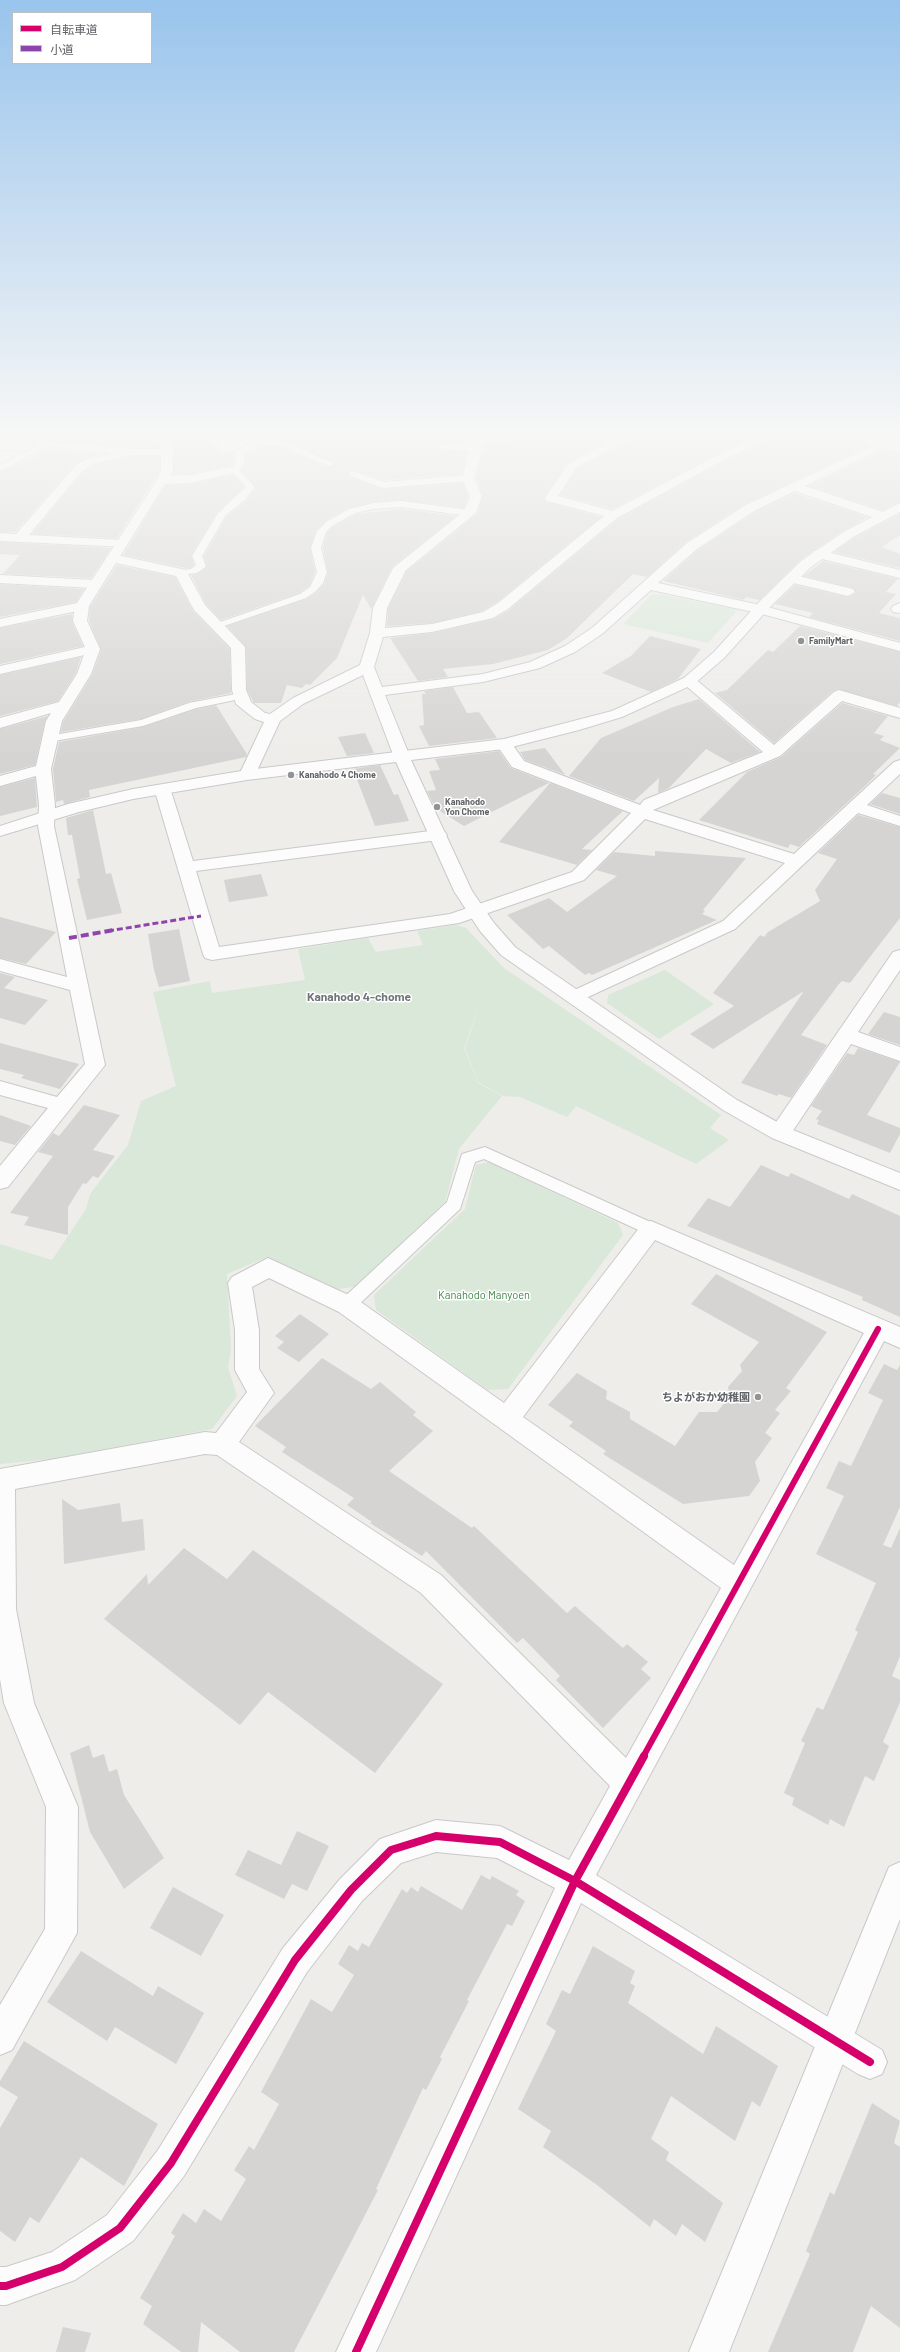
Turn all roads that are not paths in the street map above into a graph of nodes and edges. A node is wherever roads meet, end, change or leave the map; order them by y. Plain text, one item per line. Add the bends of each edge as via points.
1 (49, 540) edge
2 (124, 540) edge
3 (207, 540) edge
4 (319, 540) edge
5 (436, 540) edge
6 (583, 540) edge
7 (702, 540) edge
8 (843, 540) edge
9 (121, 544) junction
10 (819, 554) junction
11 (112, 558) junction
12 (181, 573) junction
13 (900, 574) edge
14 (790, 578) junction
15 (0, 579) edge
16 (94, 584) junction
17 (648, 585) junction
18 (848, 592) dead end
19 (82, 606) junction
20 (760, 609) junction
21 (0, 623) edge
22 (217, 625) junction
23 (377, 633) junction
24 (900, 647) edge
25 (93, 649) junction
26 (367, 667) junction
27 (0, 670) edge
28 (689, 681) junction
29 (376, 692) junction
30 (241, 696) junction
31 (61, 706) junction
32 (900, 713) edge
33 (273, 719) junction
34 (0, 723) edge
35 (48, 739) junction
36 (504, 744) junction
37 (774, 753) junction
38 (402, 757) junction
39 (900, 765) edge
40 (43, 769) junction
41 (248, 776) junction
42 (0, 781) edge
43 (162, 788) junction
44 (856, 807) junction
45 (641, 812) junction
46 (46, 816) junction
47 (900, 822) edge
48 (0, 831) edge
49 (438, 835) junction
50 (798, 861) junction
51 (186, 868) junction
52 (476, 911) junction
53 (900, 956) edge
54 (0, 965) edge
55 (79, 986) junction
56 (575, 997) junction
57 (846, 1035) junction
58 (900, 1054) edge
59 (0, 1088) edge
60 (62, 1105) junction
61 (780, 1133) junction
62 (0, 1181) edge
63 (900, 1182) edge
64 (651, 1229) junction
65 (347, 1305) junction
66 (889, 1333) edge
67 (507, 1419) junction
68 (222, 1445) junction
69 (1, 1480) edge
70 (2, 1519) edge
71 (738, 1584) junction
72 (9, 1702) edge
73 (629, 1783) junction
74 (900, 1878) edge
75 (575, 1881) junction
76 (0, 2038) edge
77 (835, 2039) junction
78 (870, 2062) dead end
79 (0, 2286) edge
80 (356, 2352) edge
81 (709, 2352) edge

1 - 9 street
2 - 9 street
3 - 12 lane via 197,556 200,566 194,571
4 - 22 lane via 316,548 322,572 313,589 303,596
5 - 23 street via 400,568 380,608
6 - 23 street via 503,606 488,615 432,628
7 - 17 street
8 - 10 street
9 - 11 street
10 - 13 street
10 - 14 street
11 - 12 street
11 - 16 street
12 - 22 street via 199,607
14 - 18 street
14 - 20 street
15 - 16 street
16 - 19 street
17 - 20 street
17 - 29 street via 597,632 570,649 535,665 483,678
19 - 21 street
19 - 25 street via 80,621
20 - 24 street
20 - 28 street via 719,655
22 - 30 street via 238,647
23 - 26 street
25 - 27 street
25 - 31 street via 84,674
26 - 29 street
26 - 33 street via 298,701
28 - 36 street via 617,714
28 - 37 street
29 - 38 street
30 - 33 street via 244,704 260,716
30 - 35 lane via 193,706 143,723
31 - 34 street
31 - 35 street
32 - 37 street via 839,696
33 - 41 street
35 - 40 street
36 - 38 street
36 - 45 street via 518,764
37 - 45 street via 650,804
38 - 41 street
38 - 49 street
39 - 44 street
40 - 42 street
40 - 46 street
41 - 43 street
43 - 46 street via 103,800
43 - 51 street
44 - 47 street
44 - 50 street
45 - 50 street
45 - 52 street via 578,876
46 - 48 street
46 - 55 street
49 - 51 street
49 - 52 street via 463,891
50 - 56 street via 729,925
51 - 52 street via 212,954 453,919
52 - 56 street via 508,951
53 - 57 street
54 - 55 street
55 - 60 street via 95,1065
56 - 61 street via 730,1105
57 - 58 street
57 - 61 street
59 - 60 street
60 - 62 street
61 - 63 street
64 - 65 lane via 485,1153 468,1158 454,1205
64 - 66 street
64 - 67 street
65 - 67 street
65 - 68 street via 268,1268 240,1283 247,1330 247,1370 260,1393
66 - 71 street
67 - 71 street
68 - 69 street via 205,1443
68 - 73 street via 431,1584
69 - 70 street
70 - 72 street via 2,1609
71 - 73 street
72 - 76 street via 62,1806 61,1933
73 - 75 street
74 - 77 street
75 - 77 street
75 - 79 street via 500,1842 436,1836 391,1850 351,1890 295,1960 171,2163 120,2228 62,2267
75 - 80 street
77 - 78 street
77 - 81 street

